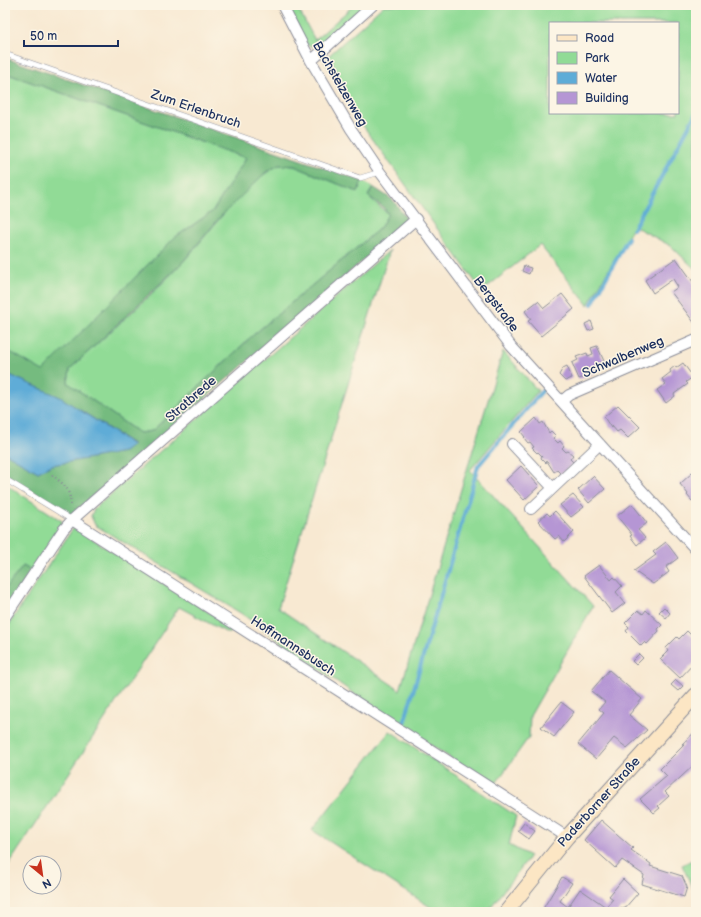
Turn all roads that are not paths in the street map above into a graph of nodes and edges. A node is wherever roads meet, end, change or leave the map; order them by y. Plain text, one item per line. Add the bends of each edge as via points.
1 (282, 5) edge
2 (373, 5) edge
3 (5, 54) edge
4 (311, 61) junction
5 (380, 172) junction
6 (416, 219) junction
7 (696, 340) edge
8 (562, 401) junction
9 (512, 444) dead end
10 (600, 444) junction
11 (5, 479) edge
12 (553, 488) junction
13 (531, 508) dead end
14 (72, 520) junction
15 (696, 550) edge
16 (5, 617) edge
17 (696, 694) edge
18 (567, 837) junction
19 (506, 912) edge

1 - 4 street, Bachstelzenweg
2 - 4 street
3 - 5 lane, Zum Erlenbruch via 360,178
4 - 5 street, Bachstelzenweg
5 - 6 street, Bergstraße
6 - 8 street, Bergstraße via 511,346
6 - 14 street, Stratbrede
7 - 8 street, Schwalbenweg via 569,395
8 - 10 street, Bergstraße
9 - 12 street
10 - 12 street
10 - 15 street, Bergstraße
11 - 14 lane, Hoffmannsbusch
12 - 13 street
14 - 16 street, Stratbrede
14 - 18 street, Hoffmannsbusch
17 - 18 main road, Paderborner Straße
18 - 19 main road, Paderborner Straße

